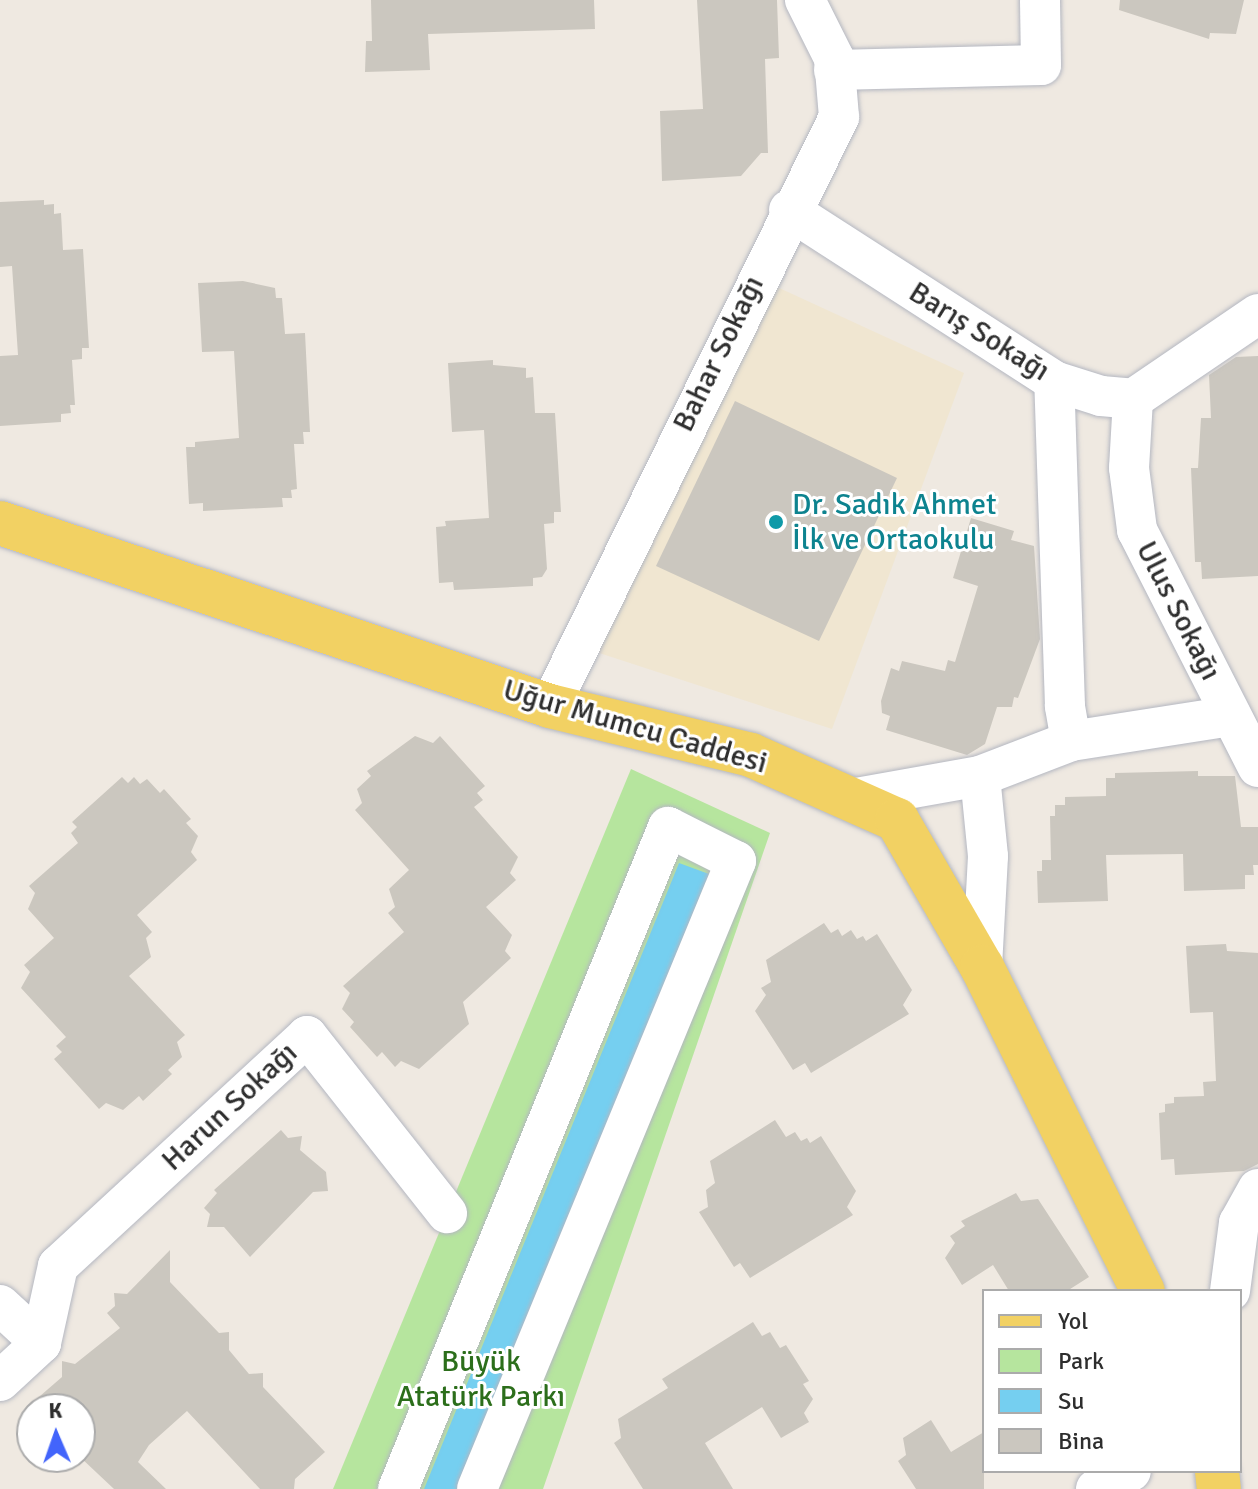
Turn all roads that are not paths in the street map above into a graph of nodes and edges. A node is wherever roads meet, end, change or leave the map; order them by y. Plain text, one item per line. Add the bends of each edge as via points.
1 (805, 0) edge
2 (1040, 0) edge
3 (834, 70) junction
4 (789, 210) junction
5 (1258, 314) edge
6 (1054, 381) junction
7 (1133, 399) junction
8 (0, 523) edge
9 (550, 706) junction
10 (1231, 716) junction
11 (1071, 741) junction
12 (1258, 767) edge
13 (980, 776) junction
14 (851, 799) junction
15 (982, 967) junction
16 (1258, 1189) edge
17 (447, 1213) dead end
18 (1142, 1289) edge
19 (1230, 1289) edge
20 (0, 1305) edge
21 (41, 1343) junction
22 (0, 1381) edge
23 (1127, 1473) edge
24 (398, 1489) edge
25 (477, 1489) edge
26 (1096, 1489) edge

1 - 3 street, Bahar Sokağı via 834,58
2 - 3 street via 1041,65
3 - 4 street, Bahar Sokağı via 839,117
4 - 6 street, Barış Sokağı
4 - 9 street, Bahar Sokağı
5 - 7 street
6 - 7 street, Barış Sokağı
6 - 11 street via 1065,706
7 - 10 street, Ulus Sokağı via 1129,468 1137,530
8 - 9 main road, Uğur Mumcu Caddesi
9 - 14 main road, Uğur Mumcu Caddesi via 751,755
10 - 11 street
10 - 12 street, Ulus Sokağı
11 - 13 street
13 - 14 street
13 - 15 street via 988,856
14 - 15 main road, Uğur Mumcu Caddesi via 897,820
15 - 18 main road, Uğur Mumcu Caddesi
16 - 19 street via 1239,1223
17 - 21 street, Harun Sokağı via 307,1036 58,1266
20 - 21 street
21 - 22 street
23 - 26 street
24 - 25 street via 668,827 736,861

